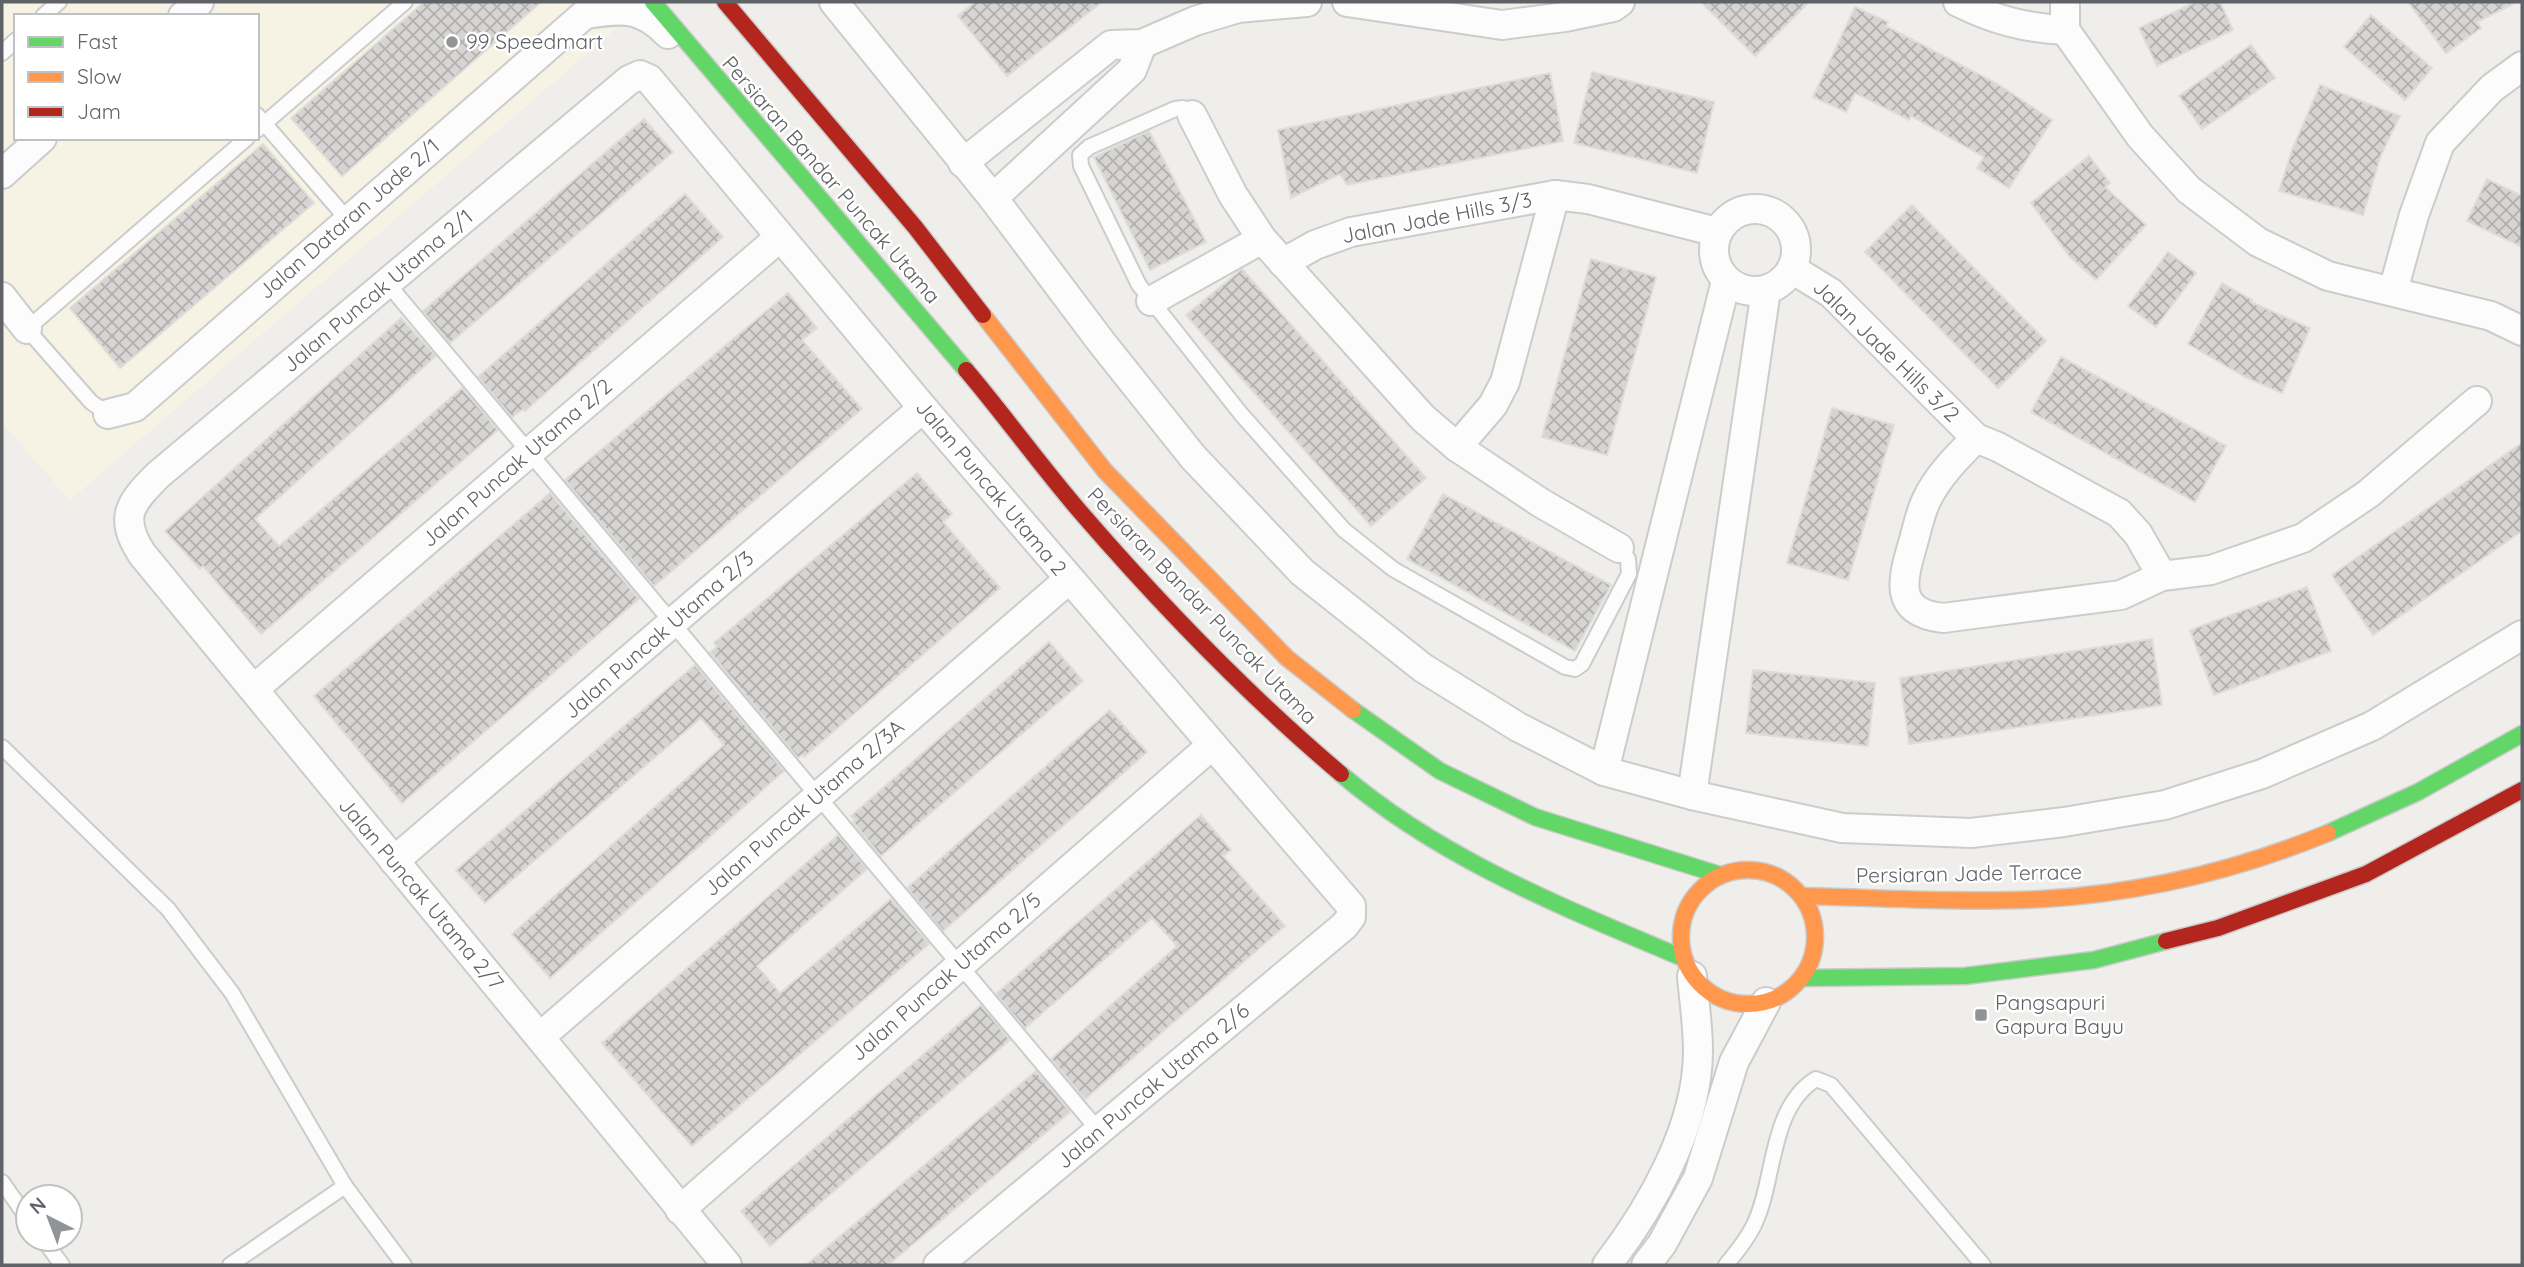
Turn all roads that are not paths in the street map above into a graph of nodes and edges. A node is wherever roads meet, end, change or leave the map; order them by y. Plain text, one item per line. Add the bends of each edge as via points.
1 (59, 2) edge
2 (199, 2) edge
3 (405, 2) edge
4 (653, 2) edge
5 (724, 2) edge
6 (834, 2) edge
7 (1307, 2) edge
8 (1347, 2) edge
9 (1620, 2) edge
10 (1958, 2) edge
11 (2065, 2) edge
12 (582, 6) edge
13 (45, 14) edge
14 (185, 14) edge
15 (2065, 30) junction
16 (1142, 44) junction
17 (2522, 66) edge
18 (640, 75) joint
19 (721, 87) junction
20 (1192, 115) joint
21 (260, 123) edge
22 (40, 140) edge
23 (245, 140) edge
24 (963, 163) junction
25 (5, 164) edge
26 (1555, 195) junction
27 (993, 198) junction
28 (348, 220) junction
29 (1717, 232) junction
30 (779, 237) junction
31 (1262, 239) junction
32 (1283, 263) junction
33 (1792, 269) junction
34 (1726, 281) junction
35 (387, 283) junction
36 (1766, 290) junction
37 (2393, 292) junction
38 (2, 297) edge
39 (1151, 301) junction
40 (27, 328) junction
41 (2522, 331) edge
42 (2477, 401) dead end
43 (923, 408) junction
44 (108, 414) joint
45 (1976, 439) junction
46 (1457, 447) junction
47 (530, 452) junction
48 (128, 517) joint
49 (1619, 548) joint
50 (2162, 576) junction
51 (1068, 580) junction
52 (673, 623) junction
53 (2522, 635) edge
54 (254, 690) junction
55 (2522, 734) edge
56 (1212, 745) junction
57 (2, 747) edge
58 (1604, 771) junction
59 (2522, 790) edge
60 (1692, 795) junction
61 (818, 796) junction
62 (394, 861) junction
63 (1720, 875) junction
64 (1803, 897) junction
65 (1347, 898) joint
66 (960, 965) junction
67 (1688, 967) junction
68 (1802, 978) junction
69 (1766, 1002) junction
70 (540, 1037) junction
71 (1099, 1131) junction
72 (2, 1182) edge
73 (345, 1186) junction
74 (14, 1199) edge
75 (680, 1210) junction
76 (230, 1265) edge
77 (404, 1265) edge
78 (727, 1265) edge
79 (938, 1265) edge
80 (1607, 1265) edge
81 (1646, 1265) edge
82 (1726, 1265) edge
83 (1983, 1265) edge

1 - 13 lane
2 - 14 street
3 - 21 lane
4 - 19 street, Persiaran Bandar Puncak Utama
5 - 63 street, Persiaran Bandar Puncak Utama via 915,227 1105,471 1287,658 1383,734 1440,771 1535,817
6 - 24 street
7 - 16 street via 1238,8
8 - 9 street via 1502,25 1565,17
10 - 15 street via 2002,22
11 - 15 street
12 - 19 street via 627,8 655,21
12 - 28 street, Jalan Dataran Jade 2/1
15 - 37 street via 2140,136 2189,190 2258,243 2328,276
16 - 24 street via 1111,45
16 - 27 street via 1132,70
17 - 37 street via 2492,88 2440,143
18 - 30 street, Jalan Puncak Utama 2 via 649,79
18 - 35 street, Jalan Puncak Utama 2/1
19 - 67 street, Persiaran Bandar Puncak Utama via 967,370 1068,498 1204,643 1346,780 1408,826 1503,880
20 - 31 street via 1233,195
20 - 39 lane via 1184,108 1175,109 1080,155 1123,255
21 - 28 lane
22 - 25 street
23 - 40 lane
24 - 27 street
26 - 29 street, Jalan Jade Hills 3/3
26 - 32 street, Jalan Jade Hills 3/3 via 1351,232
26 - 46 street, Jalan Jade Hills 3/3 via 1505,382 1493,405
27 - 58 street via 1193,457 1302,572 1423,668 1518,727
28 - 44 street, Jalan Dataran Jade 2/1 via 135,407
29 - 33 street via 1735,213 1747,209 1773,213 1784,220 1796,243
29 - 34 street via 1714,258
30 - 43 street, Jalan Puncak Utama 2
30 - 47 street, Jalan Puncak Utama 2/2
31 - 32 street
31 - 39 street
32 - 46 street via 1423,418
33 - 36 street
33 - 45 street, Jalan Jade Hills 3/2 via 1831,293
34 - 36 street via 1752,292
34 - 58 street
35 - 47 lane
35 - 48 street, Jalan Puncak Utama 2/1 via 158,475 137,496
36 - 60 street
37 - 41 street via 2491,316
38 - 40 street
39 - 49 lane via 1241,414 1358,543 1393,569 1565,667 1575,669 1582,664 1629,573 1628,559
40 - 44 lane via 91,402
42 - 50 street, Jalan Jade Hills 3/2 via 2368,494 2303,538 2211,570
43 - 51 street, Jalan Puncak Utama 2
43 - 52 street, Jalan Puncak Utama 2/3
45 - 50 street, Jalan Jade Hills 3/2 via 2119,513 2138,534
45 - 50 street, Jalan Jade Hills 3/2 via 1952,462 1926,502 1903,590 1910,606 1924,616 1943,618 2121,595
46 - 49 street
47 - 52 lane
47 - 54 street, Jalan Puncak Utama 2/2
48 - 54 street, Jalan Puncak Utama 2/7 via 131,536 142,554
51 - 56 street, Jalan Puncak Utama 2
51 - 61 street, Jalan Puncak Utama 2/3A
52 - 61 lane
52 - 62 street, Jalan Puncak Utama 2/3
53 - 60 street via 2372,726 2262,774 2165,805 1970,833 1842,828
54 - 62 street, Jalan Puncak Utama 2/7
55 - 64 street, Persiaran Jade Terrace via 2341,830 2207,875 2078,896
56 - 65 street, Jalan Puncak Utama 2
56 - 66 street, Jalan Puncak Utama 2/5
57 - 73 lane via 169,909 232,993
58 - 60 street
59 - 68 street via 2366,874 2206,932 2094,960 1965,976
61 - 66 lane
61 - 70 street, Jalan Puncak Utama 2/3A
62 - 70 street, Jalan Puncak Utama 2/7
63 - 64 street via 1742,869 1766,871 1787,881
63 - 67 street via 1689,903 1682,921 1680,940
64 - 68 street via 1813,916 1816,937
65 - 71 street, Jalan Puncak Utama 2/6 via 1352,917 1344,926
66 - 71 lane
66 - 75 street, Jalan Puncak Utama 2/5
67 - 69 street via 1706,990 1723,1000
67 - 80 street via 1698,1053 1690,1105 1669,1165 1637,1227
68 - 69 street via 1786,993
69 - 81 street via 1734,1062 1698,1178
70 - 75 street, Jalan Puncak Utama 2/7
71 - 79 street, Jalan Puncak Utama 2/6
72 - 74 lane
73 - 76 lane
73 - 77 lane
75 - 78 street, Jalan Puncak Utama 2/7
82 - 83 lane via 1754,1225 1789,1104 1816,1079 1831,1085

